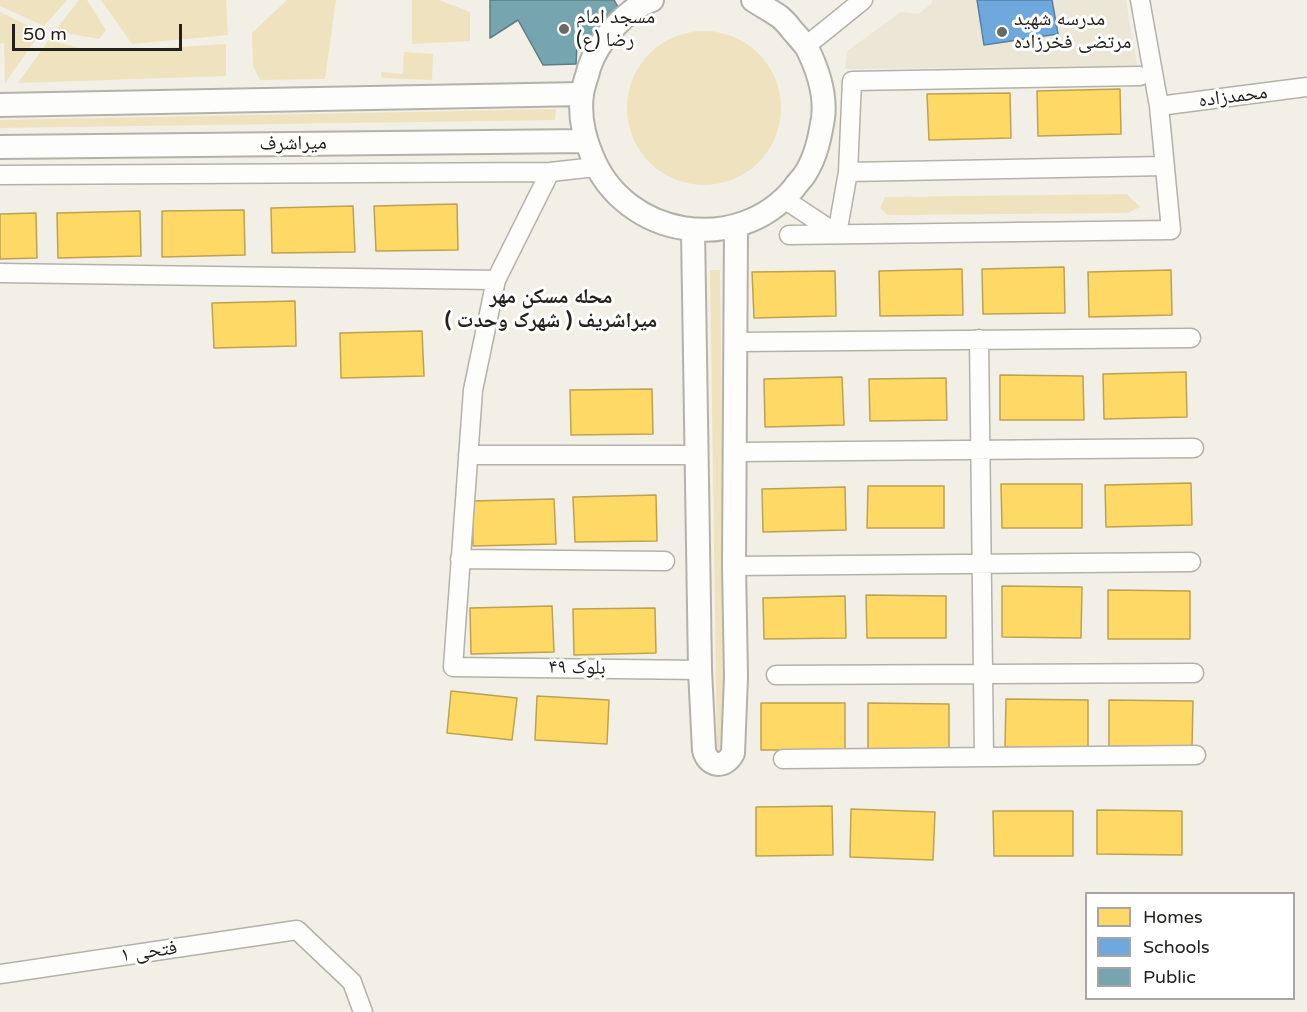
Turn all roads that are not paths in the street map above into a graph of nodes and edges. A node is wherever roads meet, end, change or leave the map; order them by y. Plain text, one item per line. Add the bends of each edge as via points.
1 (652, 0) edge
2 (753, 0) edge
3 (863, 0) edge
4 (1140, 0) edge
5 (806, 46) junction
6 (1140, 76) dead end
7 (1307, 87) edge
8 (582, 94) junction
9 (0, 105) edge
10 (1159, 106) junction
11 (585, 141) junction
12 (0, 147) edge
13 (1165, 166) junction
14 (596, 167) junction
15 (550, 172) junction
16 (848, 172) junction
17 (0, 175) edge
18 (784, 199) junction
19 (736, 226) junction
20 (693, 230) junction
21 (837, 234) junction
22 (789, 236) dead end
23 (0, 273) edge
24 (496, 280) junction
25 (1191, 338) dead end
26 (979, 339) junction
27 (736, 342) junction
28 (1194, 448) dead end
29 (980, 450) junction
30 (736, 452) junction
31 (697, 454) junction
32 (468, 455) junction
33 (460, 559) junction
34 (665, 561) dead end
35 (1191, 562) dead end
36 (982, 564) junction
37 (734, 566) junction
38 (700, 670) junction
39 (1194, 673) dead end
40 (983, 674) junction
41 (776, 675) dead end
42 (1196, 755) dead end
43 (984, 757) junction
44 (783, 759) dead end
45 (0, 974) edge
46 (363, 1012) edge

1 - 8 street via 614,26 593,57
2 - 5 street via 782,18
3 - 5 street
4 - 10 street
5 - 18 street via 819,77 824,110 819,143 806,174
6 - 16 street via 852,81
7 - 10 street, محمدزاده
8 - 9 street
8 - 11 street
10 - 13 street
11 - 12 street, میراشرف
11 - 14 street
13 - 16 street
13 - 21 street via 1171,230
14 - 15 street
14 - 20 street via 614,192 637,211 664,224
15 - 17 street
15 - 24 street
16 - 21 street
18 - 19 street via 762,215
18 - 21 street
19 - 20 street
19 - 27 street
20 - 31 street
21 - 22 street
23 - 24 street
24 - 32 street via 473,390
25 - 26 street
26 - 27 street
26 - 29 street
27 - 30 street
28 - 29 street
29 - 30 street
29 - 36 street
30 - 37 street
31 - 32 street
31 - 38 street
32 - 33 street
33 - 34 street
33 - 38 street, بلوک ۴۹ via 453,666
35 - 36 street
36 - 37 street
36 - 40 street
37 - 38 street via 734,753 726,763 714,764 705,756
39 - 40 street
40 - 41 street
40 - 43 street
42 - 43 street
43 - 44 street
45 - 46 street, فتحی ۱ via 297,930 352,982

